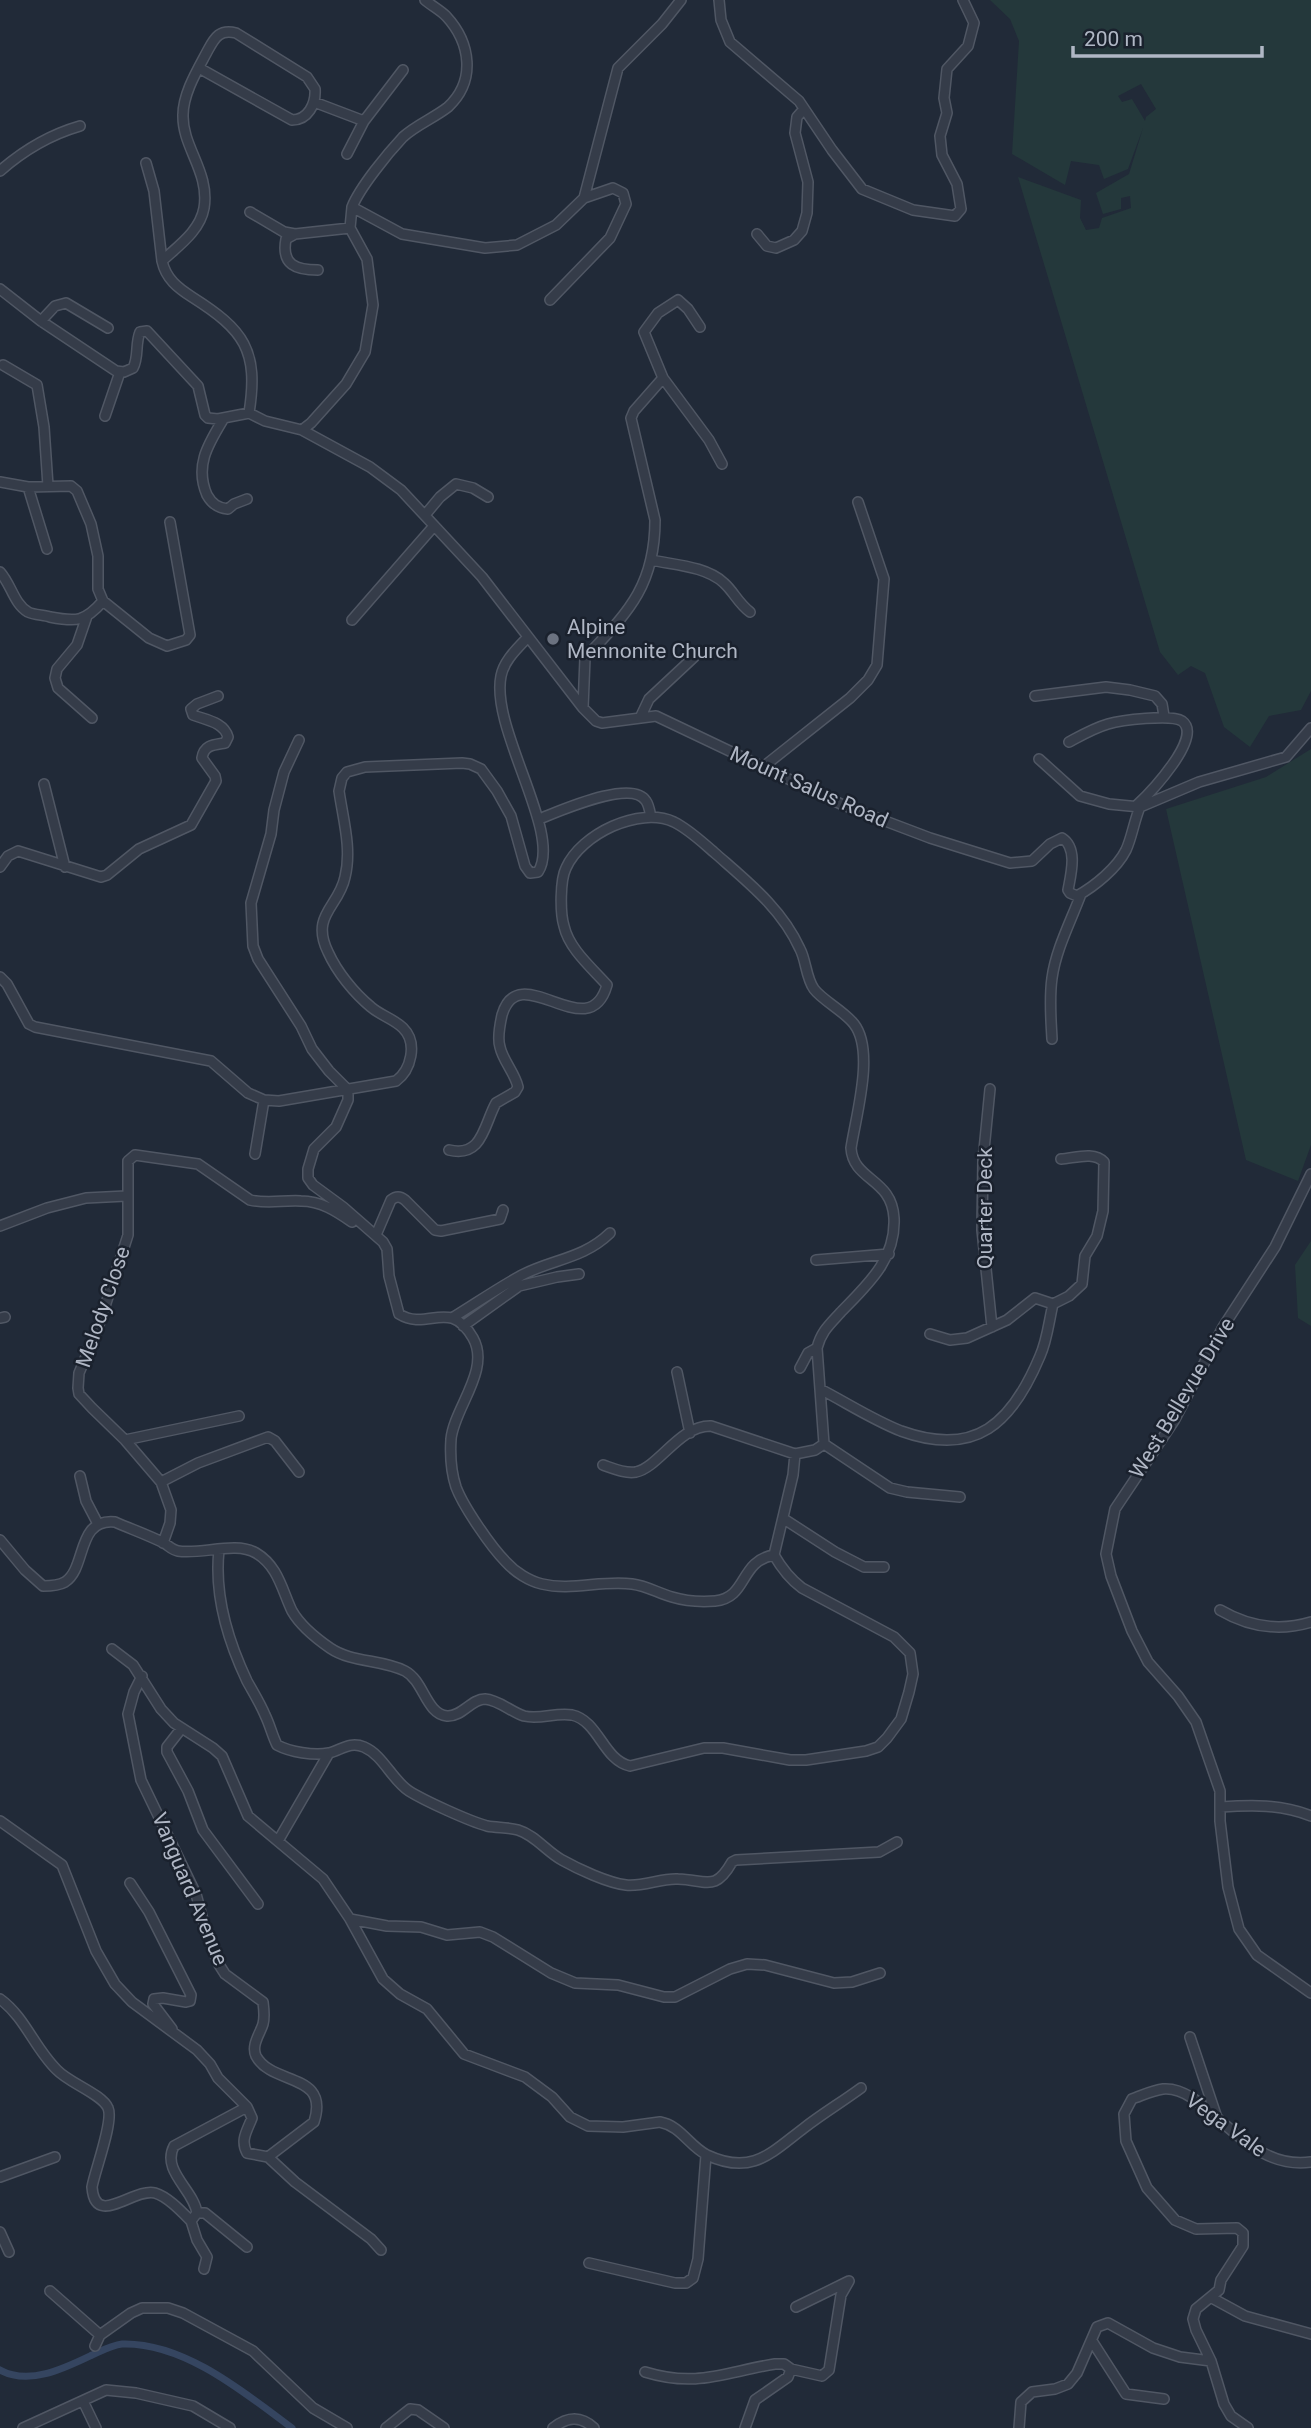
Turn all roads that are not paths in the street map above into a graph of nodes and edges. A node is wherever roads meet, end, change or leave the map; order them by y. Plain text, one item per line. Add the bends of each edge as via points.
1 (425, 0) edge
2 (681, 0) edge
3 (719, 0) edge
4 (963, 0) edge
5 (199, 68) junction
6 (403, 70) dead end
7 (314, 102) junction
8 (804, 109) junction
9 (363, 121) junction
10 (80, 126) dead end
11 (347, 154) dead end
12 (146, 163) dead end
13 (0, 171) edge
14 (584, 198) junction
15 (352, 207) junction
16 (250, 212) dead end
17 (350, 228) junction
18 (295, 234) junction
19 (757, 234) dead end
20 (162, 261) junction
21 (318, 270) dead end
22 (0, 289) edge
23 (550, 300) dead end
24 (41, 321) junction
25 (700, 327) dead end
26 (108, 328) dead end
27 (3, 365) dead end
28 (120, 372) junction
29 (663, 378) junction
30 (249, 413) junction
31 (104, 416) dead end
32 (224, 418) junction
33 (302, 430) junction
34 (722, 464) dead end
35 (0, 482) edge
36 (48, 486) junction
37 (28, 488) junction
38 (488, 497) dead end
39 (247, 499) dead end
40 (858, 502) dead end
41 (425, 515) junction
42 (170, 522) dead end
43 (434, 526) junction
44 (47, 549) dead end
45 (650, 560) junction
46 (0, 572) edge
47 (103, 601) junction
48 (750, 612) dead end
49 (87, 617) junction
50 (352, 620) dead end
51 (528, 637) junction
52 (694, 657) dead end
53 (218, 696) dead end
54 (1035, 696) dead end
55 (583, 708) junction
56 (1164, 716) junction
57 (92, 718) dead end
58 (640, 718) junction
59 (1311, 728) edge
60 (299, 740) dead end
61 (1069, 742) dead end
62 (1039, 760) dead end
63 (763, 767) junction
64 (44, 784) dead end
65 (1138, 807) junction
66 (651, 817) junction
67 (539, 819) junction
68 (0, 867) edge
69 (65, 867) junction
70 (1081, 894) junction
71 (0, 977) edge
72 (1052, 1039) dead end
73 (990, 1089) dead end
74 (348, 1090) junction
75 (264, 1100) junction
76 (449, 1150) dead end
77 (255, 1154) dead end
78 (1061, 1159) dead end
79 (1311, 1174) edge
80 (126, 1196) junction
81 (503, 1210) dead end
82 (0, 1226) edge
83 (364, 1227) junction
84 (610, 1234) dead end
85 (376, 1235) junction
86 (889, 1254) junction
87 (816, 1260) dead end
88 (579, 1274) dead end
89 (1053, 1304) junction
90 (452, 1318) junction
91 (463, 1326) junction
92 (992, 1327) junction
93 (930, 1334) dead end
94 (817, 1348) junction
95 (800, 1368) dead end
96 (677, 1372) dead end
97 (820, 1389) junction
98 (239, 1416) dead end
99 (691, 1433) junction
100 (125, 1440) junction
101 (824, 1444) junction
102 (794, 1454) junction
103 (603, 1465) dead end
104 (299, 1472) dead end
105 (80, 1476) dead end
106 (162, 1482) junction
107 (960, 1497) dead end
108 (784, 1519) junction
109 (99, 1524) junction
110 (0, 1540) edge
111 (163, 1543) junction
112 (219, 1550) junction
113 (775, 1555) junction
114 (884, 1567) dead end
115 (1220, 1610) dead end
116 (1311, 1622) edge
117 (112, 1649) dead end
118 (142, 1676) junction
119 (181, 1729) junction
120 (329, 1753) junction
121 (1220, 1807) junction
122 (1311, 1816) edge
123 (0, 1821) edge
124 (278, 1841) junction
125 (897, 1842) dead end
126 (130, 1883) dead end
127 (258, 1905) dead end
128 (350, 1919) junction
129 (880, 1973) dead end
130 (1311, 1993) edge
131 (0, 1999) edge
132 (178, 2036) junction
133 (1190, 2037) dead end
134 (861, 2088) dead end
135 (247, 2107) junction
136 (1217, 2119) junction
137 (706, 2155) junction
138 (55, 2157) dead end
139 (268, 2157) junction
140 (1311, 2162) edge
141 (0, 2177) edge
142 (194, 2217) junction
143 (0, 2232) edge
144 (247, 2247) dead end
145 (381, 2250) dead end
146 (9, 2252) dead end
147 (589, 2263) dead end
148 (204, 2269) dead end
149 (50, 2291) dead end
150 (1212, 2298) junction
151 (796, 2307) dead end
152 (1311, 2334) edge
153 (100, 2335) junction
154 (1092, 2341) junction
155 (95, 2346) dead end
156 (1211, 2361) junction
157 (791, 2369) junction
158 (645, 2372) dead end
159 (1164, 2399) dead end
160 (83, 2401) junction
161 (23, 2428) edge
162 (96, 2428) edge
163 (230, 2428) edge
164 (347, 2428) edge
165 (386, 2428) edge
166 (444, 2428) edge
167 (553, 2428) edge
168 (594, 2428) edge
169 (745, 2428) edge
170 (1019, 2428) edge
171 (1248, 2428) edge

1 - 15 street via 457,29 467,51 463,86 449,106 404,137
2 - 14 street via 618,68
3 - 8 street via 730,42
4 - 8 street via 974,23 968,46 947,69 947,113 940,136 942,155 957,184 961,209 955,216 913,210 862,189
5 - 7 street via 292,120 305,117
5 - 7 street via 218,34 230,31 307,76 315,89
5 - 20 street via 185,101 183,122 202,175 204,205 195,229
6 - 9 street
7 - 9 street
8 - 19 street via 797,117 795,134 808,182 802,231 776,248 767,246
9 - 11 street
10 - 13 street via 37,143
12 - 20 street
14 - 15 street via 547,230 517,245 485,248 402,233
14 - 23 street via 613,188 623,192 626,204 610,238
15 - 17 street
16 - 18 street
17 - 18 street
17 - 33 street via 367,259 373,305 365,352 346,383
18 - 21 street via 285,243 289,261 301,270
20 - 30 street via 179,289 226,322 244,341 252,374
22 - 24 street
24 - 26 street via 55,306 66,303
24 - 28 street
25 - 29 street via 678,300 658,313 643,332
27 - 36 street via 37,385
28 - 31 street
28 - 32 street via 135,365 138,336 147,331 198,386 206,416
29 - 34 street
29 - 45 street via 631,418 655,520
30 - 32 street
30 - 33 street, Mount Salus Road
32 - 39 street via 201,465 204,487 209,499 222,508
33 - 41 street, Mount Salus Road via 370,467 401,489
35 - 37 street
36 - 37 street
36 - 47 street via 71,486 80,498 98,556 98,589
37 - 44 street
38 - 41 street via 456,484
40 - 63 street via 884,579 877,665 850,698
41 - 43 street, Mount Salus Road
42 - 47 street via 190,635 186,640 167,646 149,638
43 - 50 street
43 - 51 street, Mount Salus Road via 482,577
45 - 48 street via 712,576
45 - 55 street via 639,594 585,658
46 - 49 street via 29,613 70,621
47 - 49 street
49 - 57 street via 77,645 55,678 58,688
51 - 55 street, Mount Salus Road
51 - 67 street via 506,661 500,694 509,741
52 - 58 street via 649,699
53 - 69 street via 191,709 193,715 221,726 228,737 225,743 203,751 202,758 216,781 191,825 139,849 101,877
54 - 56 street via 1106,687 1130,690 1155,696
55 - 58 street, Mount Salus Road via 602,723
56 - 61 street via 1111,723
56 - 65 street via 1186,726 1184,747
58 - 63 street, Mount Salus Road via 656,716
59 - 65 street via 1286,757 1199,782
60 - 74 street via 284,772 251,903 253,946 312,1049
62 - 65 street via 1080,796
63 - 70 street, Mount Salus Road via 843,805 1010,863 1032,861 1062,838 1072,856 1068,890
64 - 69 street
65 - 70 street via 1118,863
66 - 67 street via 646,800 613,794
66 - 76 street via 631,819 602,831 565,869 563,925 607,985 603,1000 593,1008 578,1010 532,994 516,996 505,1006 500,1048 518,1087 496,1103 480,1140 467,1151
66 - 86 street via 673,821 696,836 756,888 783,918 801,949 814,989 862,1037 864,1062 852,1157 891,1201 894,1217
67 - 74 street via 543,865 530,873 511,816 476,766 365,767 342,778 339,791 348,855 339,893 324,915 327,951 371,1008 403,1028 411,1050 408,1068 396,1081
68 - 69 street via 14,851
70 - 72 street via 1052,976
71 - 75 street via 35,1027 211,1061 248,1093
73 - 92 street, Quarter Deck via 982,1230
74 - 75 street
74 - 83 street via 336,1127 314,1149 308,1178
75 - 77 street
78 - 89 street via 1101,1157 1104,1210 1085,1256 1082,1284
79 - 121 street, West Bellevue Drive via 1275,1247 1223,1327 1174,1420 1115,1508 1106,1554 1148,1662 1196,1722 1220,1791
80 - 82 street via 86,1198
80 - 83 street, Melody Close via 128,1161 135,1155 198,1164 250,1200 317,1202
80 - 100 street, Melody Close via 128,1236 79,1373 78,1388
81 - 85 street via 500,1219 441,1231 401,1196 395,1197
83 - 85 street
84 - 90 street via 571,1258 525,1274
85 - 90 street via 387,1249 399,1314 418,1320
86 - 87 street
86 - 94 street via 880,1270 821,1334
88 - 91 street via 519,1286
89 - 92 street via 1035,1298
89 - 97 street via 1041,1354 1019,1398 989,1430 971,1439 936,1439 902,1431
90 - 91 street
91 - 113 street via 478,1353 475,1378 451,1436 456,1487 506,1563 522,1576 554,1586 631,1583 672,1597 715,1601 732,1595 754,1563
92 - 93 street via 959,1339
94 - 95 street via 808,1353
94 - 97 street
96 - 99 street
97 - 101 street
98 - 100 street
99 - 102 street via 711,1426
99 - 103 street via 636,1472
100 - 106 street, Melody Close
101 - 102 street
101 - 107 street via 890,1488
102 - 108 street
104 - 106 street via 268,1437
105 - 109 street via 86,1501
106 - 111 street, Melody Close via 171,1510
108 - 113 street
108 - 114 street via 864,1567
109 - 110 street via 89,1534 72,1575 54,1586 36,1582
109 - 111 street via 115,1522
111 - 112 street via 177,1550
112 - 113 street via 255,1552 280,1580 293,1613 320,1640 342,1656 405,1671 420,1684 433,1709 447,1716 485,1699 527,1716 572,1716 589,1726 620,1764 630,1766 704,1748 806,1760 878,1747 901,1719 913,1674 911,1653 894,1637 802,1588
112 - 120 street via 220,1600 231,1642 277,1745
115 - 116 street via 1238,1621 1267,1628
117 - 118 street
118 - 119 street via 161,1709
118 - 139 street, Vanguard Avenue via 128,1714 141,1780 195,1894 218,1963 225,1974 263,2002 263,2025 254,2050 257,2058 311,2090 318,2105 314,2122
119 - 124 street via 222,1756 247,1816
119 - 127 street via 167,1752 203,1830
120 - 124 street
120 - 125 street via 352,1744 365,1747 409,1791 486,1826 520,1830 561,1860 627,1885 677,1879 717,1881 736,1860 879,1852
121 - 122 street via 1292,1808
121 - 130 street, West Bellevue Drive via 1227,1887 1239,1929 1258,1955
123 - 132 street via 62,1865 110,1978 132,2002
124 - 128 street via 323,1879
126 - 132 street via 191,1995 186,2002 154,1999 153,2004
128 - 129 street via 421,1927 447,1935 480,1932 575,1983 618,1985 664,1997 675,1997 747,1964 834,1983
128 - 137 street via 383,1979 427,2009 464,2054 526,2077 570,2117 588,2126 667,2123
131 - 142 street via 59,2073 108,2107 92,2187 94,2198 105,2207 145,2192 156,2193
132 - 135 street via 197,2050
133 - 136 street
134 - 137 street via 773,2154 749,2162
135 - 139 street via 252,2118 244,2147 247,2153
135 - 142 street via 172,2151 172,2164 195,2203
136 - 140 street, Vega Vale via 1271,2158
136 - 150 street, Vega Vale via 1190,2097 1163,2089 1132,2099 1123,2123 1147,2188 1175,2220 1196,2229 1237,2228 1243,2233 1243,2246
137 - 147 street via 693,2278 675,2283
138 - 141 street
139 - 145 street
142 - 144 street via 205,2213
142 - 148 street via 197,2240 207,2257
143 - 146 street
149 - 153 street
150 - 152 street via 1245,2316
150 - 156 street via 1196,2309 1193,2319
151 - 157 street via 849,2281 841,2295 829,2370 822,2376
153 - 155 street
153 - 164 street via 142,2308 184,2313 253,2351 313,2408
154 - 156 street via 1097,2327 1108,2323 1153,2348
154 - 159 street via 1126,2395
154 - 170 street via 1068,2384 1032,2392 1021,2402
156 - 171 street via 1224,2404 1231,2416
157 - 158 street via 775,2364 686,2380
157 - 169 street via 788,2377 755,2400
160 - 161 street
160 - 162 street
160 - 163 street via 106,2390 136,2393 199,2407
165 - 166 street via 414,2409
167 - 168 street via 576,2418

